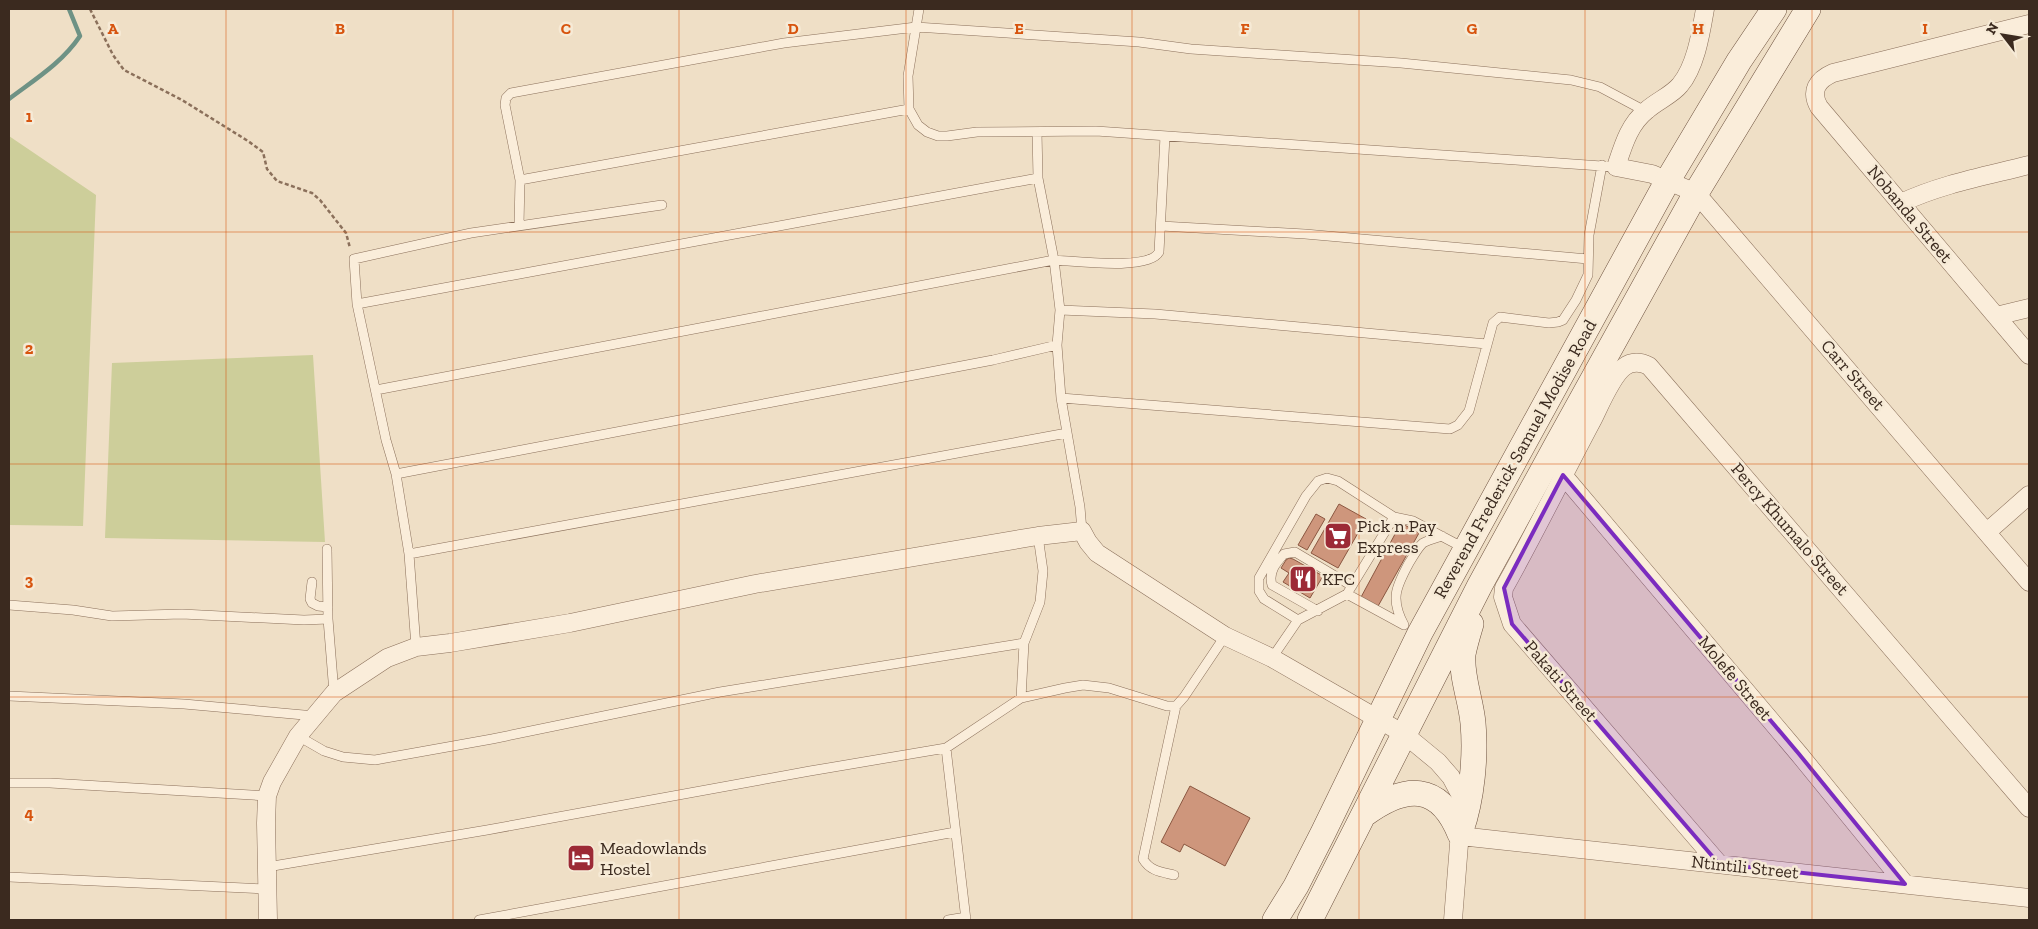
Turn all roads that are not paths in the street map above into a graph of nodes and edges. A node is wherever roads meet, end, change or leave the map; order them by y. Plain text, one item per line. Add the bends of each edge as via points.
1 (919, 9) edge
2 (1705, 9) edge
3 (1774, 9) edge
4 (1808, 9) edge
5 (2029, 24) edge
6 (916, 27) junction
7 (909, 109) junction
8 (1645, 111) junction
9 (1037, 132) junction
10 (1165, 136) junction
11 (2029, 165) edge
12 (1609, 166) junction
13 (1038, 178) junction
14 (520, 180) junction
15 (1668, 180) junction
16 (1696, 193) junction
17 (1901, 203) junction
18 (662, 205) dead end
19 (519, 225) junction
20 (1160, 226) junction
21 (1588, 259) junction
22 (1054, 260) junction
23 (357, 304) junction
24 (2029, 308) edge
25 (1060, 310) junction
26 (1996, 316) junction
27 (1487, 344) junction
28 (1057, 345) junction
29 (2029, 355) edge
30 (376, 390) junction
31 (1061, 398) junction
32 (1067, 433) junction
33 (396, 474) junction
34 (1563, 475) junction
35 (2029, 495) edge
36 (1394, 517) junction
37 (1082, 530) junction
38 (1987, 532) junction
39 (1038, 536) junction
40 (1442, 536) junction
41 (327, 549) dead end
42 (1466, 549) junction
43 (409, 554) junction
44 (312, 582) dead end
45 (2029, 582) edge
46 (1480, 585) junction
47 (1352, 586) junction
48 (1347, 594) junction
49 (9, 605) edge
50 (328, 607) junction
51 (1318, 610) junction
52 (328, 619) junction
53 (1298, 620) junction
54 (1412, 629) junction
55 (1225, 636) junction
56 (1024, 642) junction
57 (416, 647) junction
58 (1272, 658) junction
59 (334, 693) junction
60 (9, 696) edge
61 (1020, 698) junction
62 (1176, 706) junction
63 (315, 716) junction
64 (1378, 718) junction
65 (1404, 734) junction
66 (298, 736) junction
67 (946, 748) junction
68 (9, 783) edge
69 (267, 796) junction
70 (2029, 808) edge
71 (1364, 815) junction
72 (956, 832) junction
73 (1460, 833) junction
74 (1719, 864) junction
75 (267, 867) junction
76 (1174, 875) dead end
77 (9, 877) edge
78 (1905, 884) junction
79 (267, 889) junction
80 (2029, 898) edge
81 (966, 919) edge
82 (268, 920) edge
83 (479, 920) edge
84 (948, 920) edge
85 (1275, 920) edge
86 (1310, 920) edge
87 (1453, 920) edge

1 - 6 lane
2 - 8 street via 1699,41 1684,80 1677,89
3 - 15 main road, Reverend Frederick Samuel Modise Road
4 - 16 main road, Reverend Frederick Samuel Modise Road
5 - 17 street, Nobanda Street via 1833,73 1816,86 1816,102
6 - 7 lane via 908,76
6 - 8 lane via 1139,42 1571,80 1600,87
6 - 14 lane via 784,43 511,93 505,105
7 - 9 lane via 918,125 938,136
7 - 14 lane
8 - 12 street
9 - 10 lane via 1096,131
9 - 13 lane
10 - 12 lane
10 - 20 lane
11 - 17 street via 1923,193
12 - 15 street, Carr Street
12 - 21 lane via 1589,236
13 - 22 lane
13 - 23 lane
14 - 19 lane
15 - 16 street, Carr Street
15 - 42 main road, Reverend Frederick Samuel Modise Road
16 - 38 street, Carr Street
16 - 46 main road, Reverend Frederick Samuel Modise Road
17 - 26 street, Nobanda Street
18 - 19 lane
19 - 23 lane via 354,259
20 - 21 lane via 1305,234
20 - 22 lane via 1159,252 1151,260 1118,264
21 - 27 lane via 1588,276 1563,320 1554,323 1500,317 1493,323
22 - 25 lane
22 - 30 lane
23 - 30 lane
24 - 26 street
25 - 27 lane via 1155,314
25 - 28 lane
26 - 29 street, Nobanda Street
27 - 31 lane via 1469,411 1458,425 1450,429
28 - 31 lane
28 - 33 lane
30 - 33 lane
31 - 32 lane
32 - 37 lane
32 - 43 lane
33 - 43 lane
34 - 70 street, Percy Khumalo Street via 1617,374 1630,364 1640,362 1649,366
34 - 74 street, Pakati Street via 1504,588 1507,616
34 - 78 street, Molefe Street
35 - 38 street
36 - 40 lane via 1413,521
36 - 47 lane
36 - 53 lane via 1338,481 1327,478 1318,481 1259,578 1259,591 1264,599
37 - 39 street
37 - 55 street via 1098,553
38 - 45 street, Carr Street
39 - 56 lane via 1043,571 1040,602
39 - 57 street via 755,584 570,623
40 - 42 lane
40 - 54 lane via 1423,544 1397,585 1398,613
41 - 50 lane
42 - 54 main road, Reverend Frederick Samuel Modise Road
43 - 57 lane
44 - 50 lane via 312,603
46 - 65 main road, Reverend Frederick Samuel Modise Road
46 - 73 main road via 1464,654 1473,750 1469,803
47 - 48 lane
47 - 51 lane via 1294,552 1284,554 1271,571 1272,584
48 - 51 lane
48 - 54 lane
49 - 52 lane via 112,616 182,614
50 - 52 lane
51 - 53 lane
52 - 59 lane
53 - 58 lane
54 - 64 main road, Reverend Frederick Samuel Modise Road
55 - 58 street
55 - 62 lane
56 - 61 lane
56 - 66 lane via 720,692 375,760 343,757
57 - 59 street via 387,658
58 - 64 street
59 - 63 street
60 - 63 lane via 184,704
61 - 62 lane via 1084,685 1109,688
61 - 67 lane
62 - 76 lane via 1143,859 1154,870
63 - 66 street
64 - 65 street
64 - 85 main road, Reverend Frederick Samuel Modise Road via 1296,886
65 - 71 main road, Reverend Frederick Samuel Modise Road
65 - 73 street via 1438,762 1451,778 1460,794
66 - 69 street
67 - 72 lane
67 - 75 lane
68 - 69 lane
69 - 75 street
71 - 73 main road via 1391,797 1421,794 1444,807
71 - 86 main road, Reverend Frederick Samuel Modise Road
72 - 81 lane
72 - 83 lane
73 - 74 street, Ntintili Street
73 - 87 street
74 - 78 street, Ntintili Street
75 - 79 street
77 - 79 lane
78 - 80 street, Ntintili Street
79 - 82 street
81 - 84 lane

